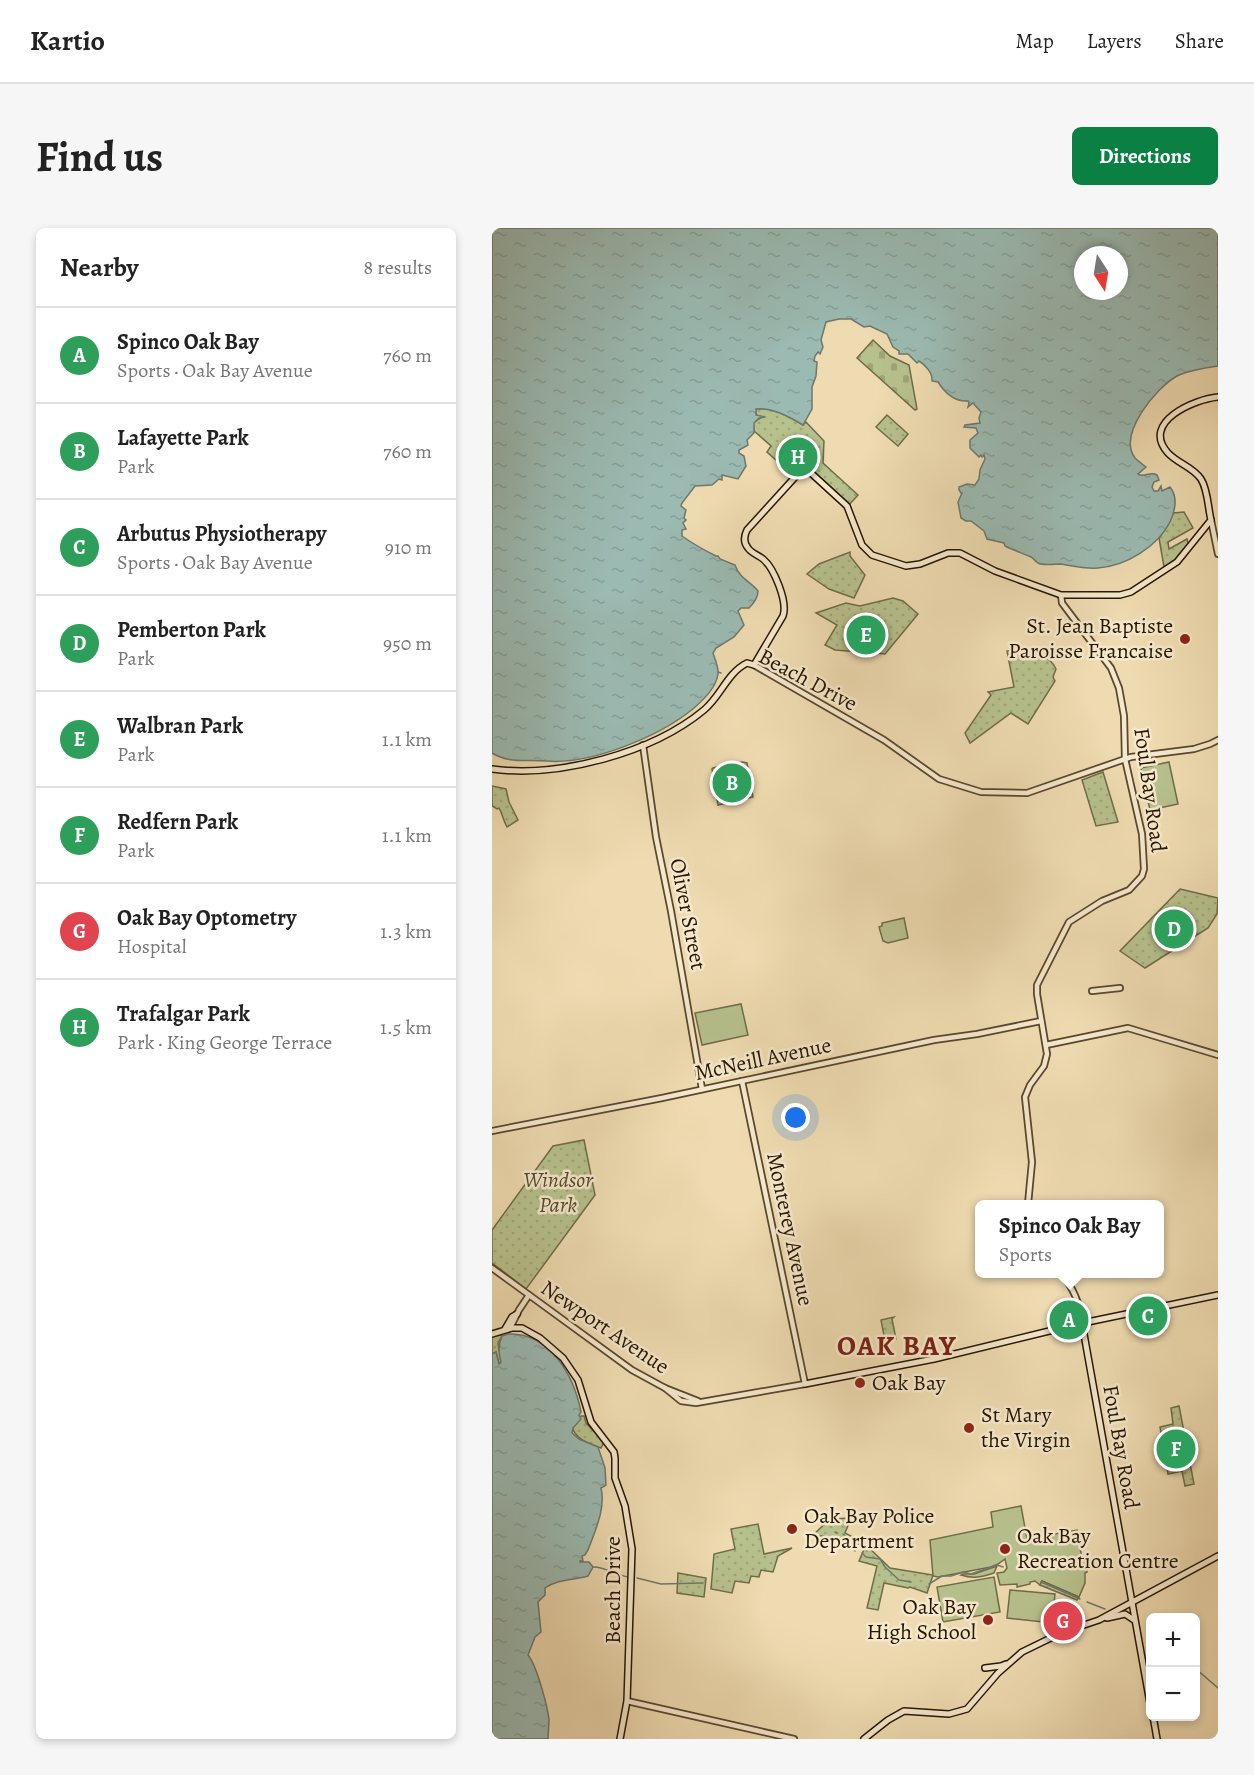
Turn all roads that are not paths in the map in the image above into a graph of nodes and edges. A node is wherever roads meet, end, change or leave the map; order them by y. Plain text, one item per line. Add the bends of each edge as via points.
1 (1218, 397) edge
2 (1209, 522) junction
3 (1218, 554) edge
4 (1061, 595) junction
5 (754, 665) junction
6 (1218, 740) edge
7 (643, 745) junction
8 (1125, 759) junction
9 (492, 769) edge
10 (1120, 988) dead end
11 (1092, 991) dead end
12 (1041, 1021) junction
13 (1046, 1045) junction
14 (1218, 1055) edge
15 (742, 1081) junction
16 (702, 1089) junction
17 (492, 1131) edge
18 (1028, 1200) edge
19 (492, 1268) edge
20 (1064, 1278) edge
21 (529, 1295) junction
22 (1218, 1295) edge
23 (517, 1314) junction
24 (1082, 1323) junction
25 (508, 1328) junction
26 (522, 1329) junction
27 (492, 1334) edge
28 (805, 1384) junction
29 (665, 1388) junction
30 (704, 1402) junction
31 (1218, 1556) edge
32 (1132, 1603) junction
33 (1100, 1620) junction
34 (1135, 1620) junction
35 (1007, 1663) junction
36 (994, 1677) junction
37 (1146, 1681) edge
38 (627, 1701) junction
39 (1154, 1721) edge
40 (620, 1739) edge
41 (795, 1739) edge
42 (864, 1739) edge
43 (1157, 1739) edge

1 - 2 main road via 1203,399 1171,415 1162,425 1161,439 1166,451 1196,473 1203,485
2 - 3 street
2 - 4 main road via 1177,562 1131,592
4 - 5 main road via 956,553 906,566 872,555 862,545 847,506 812,474 799,473 745,536 748,548 763,559 775,577 785,607
4 - 8 street, Foul Bay Road via 1062,603 1116,677 1124,716
5 - 7 main road, Beach Drive via 740,667 699,714
5 - 8 street, Beach Drive via 884,740 939,779 981,792 1030,793
6 - 8 street, Beach Drive via 1198,748
7 - 9 main road, Beach Drive via 597,761 531,770
7 - 16 street, Oliver Street
8 - 12 street, Foul Bay Road via 1142,834 1142,876 1129,890 1069,922 1037,985
10 - 11 street
12 - 13 street, Foul Bay Road
12 - 15 street, McNeill Avenue
13 - 14 street via 1128,1028
13 - 18 street, Foul Bay Road via 1046,1061 1025,1097 1032,1162
15 - 16 street, McNeill Avenue
15 - 28 street, Monterey Avenue
16 - 17 street, McNeill Avenue
19 - 21 street, Newport Avenue
20 - 24 street, Foul Bay Road via 1076,1296
21 - 23 street
21 - 29 street, Newport Avenue via 624,1365
22 - 24 main road
23 - 25 main road
23 - 26 main road
24 - 28 main road via 934,1359
24 - 32 main road, Foul Bay Road
25 - 26 main road, Beach Drive
25 - 27 main road, Beach Drive
26 - 38 main road, Beach Drive via 545,1341 570,1367 591,1422 615,1456 615,1478 625,1506 632,1549
28 - 30 street
29 - 30 street, Newport Avenue
29 - 30 street via 681,1401
31 - 32 main road
32 - 33 main road
32 - 34 main road, Foul Bay Road
33 - 34 main road via 1125,1614
33 - 35 main road via 1049,1638
34 - 37 main road, Foul Bay Road
35 - 36 main road
35 - 36 main road via 985,1668
36 - 42 main road via 967,1709 949,1714 900,1713
38 - 40 main road, Beach Drive
38 - 41 street
39 - 43 main road

